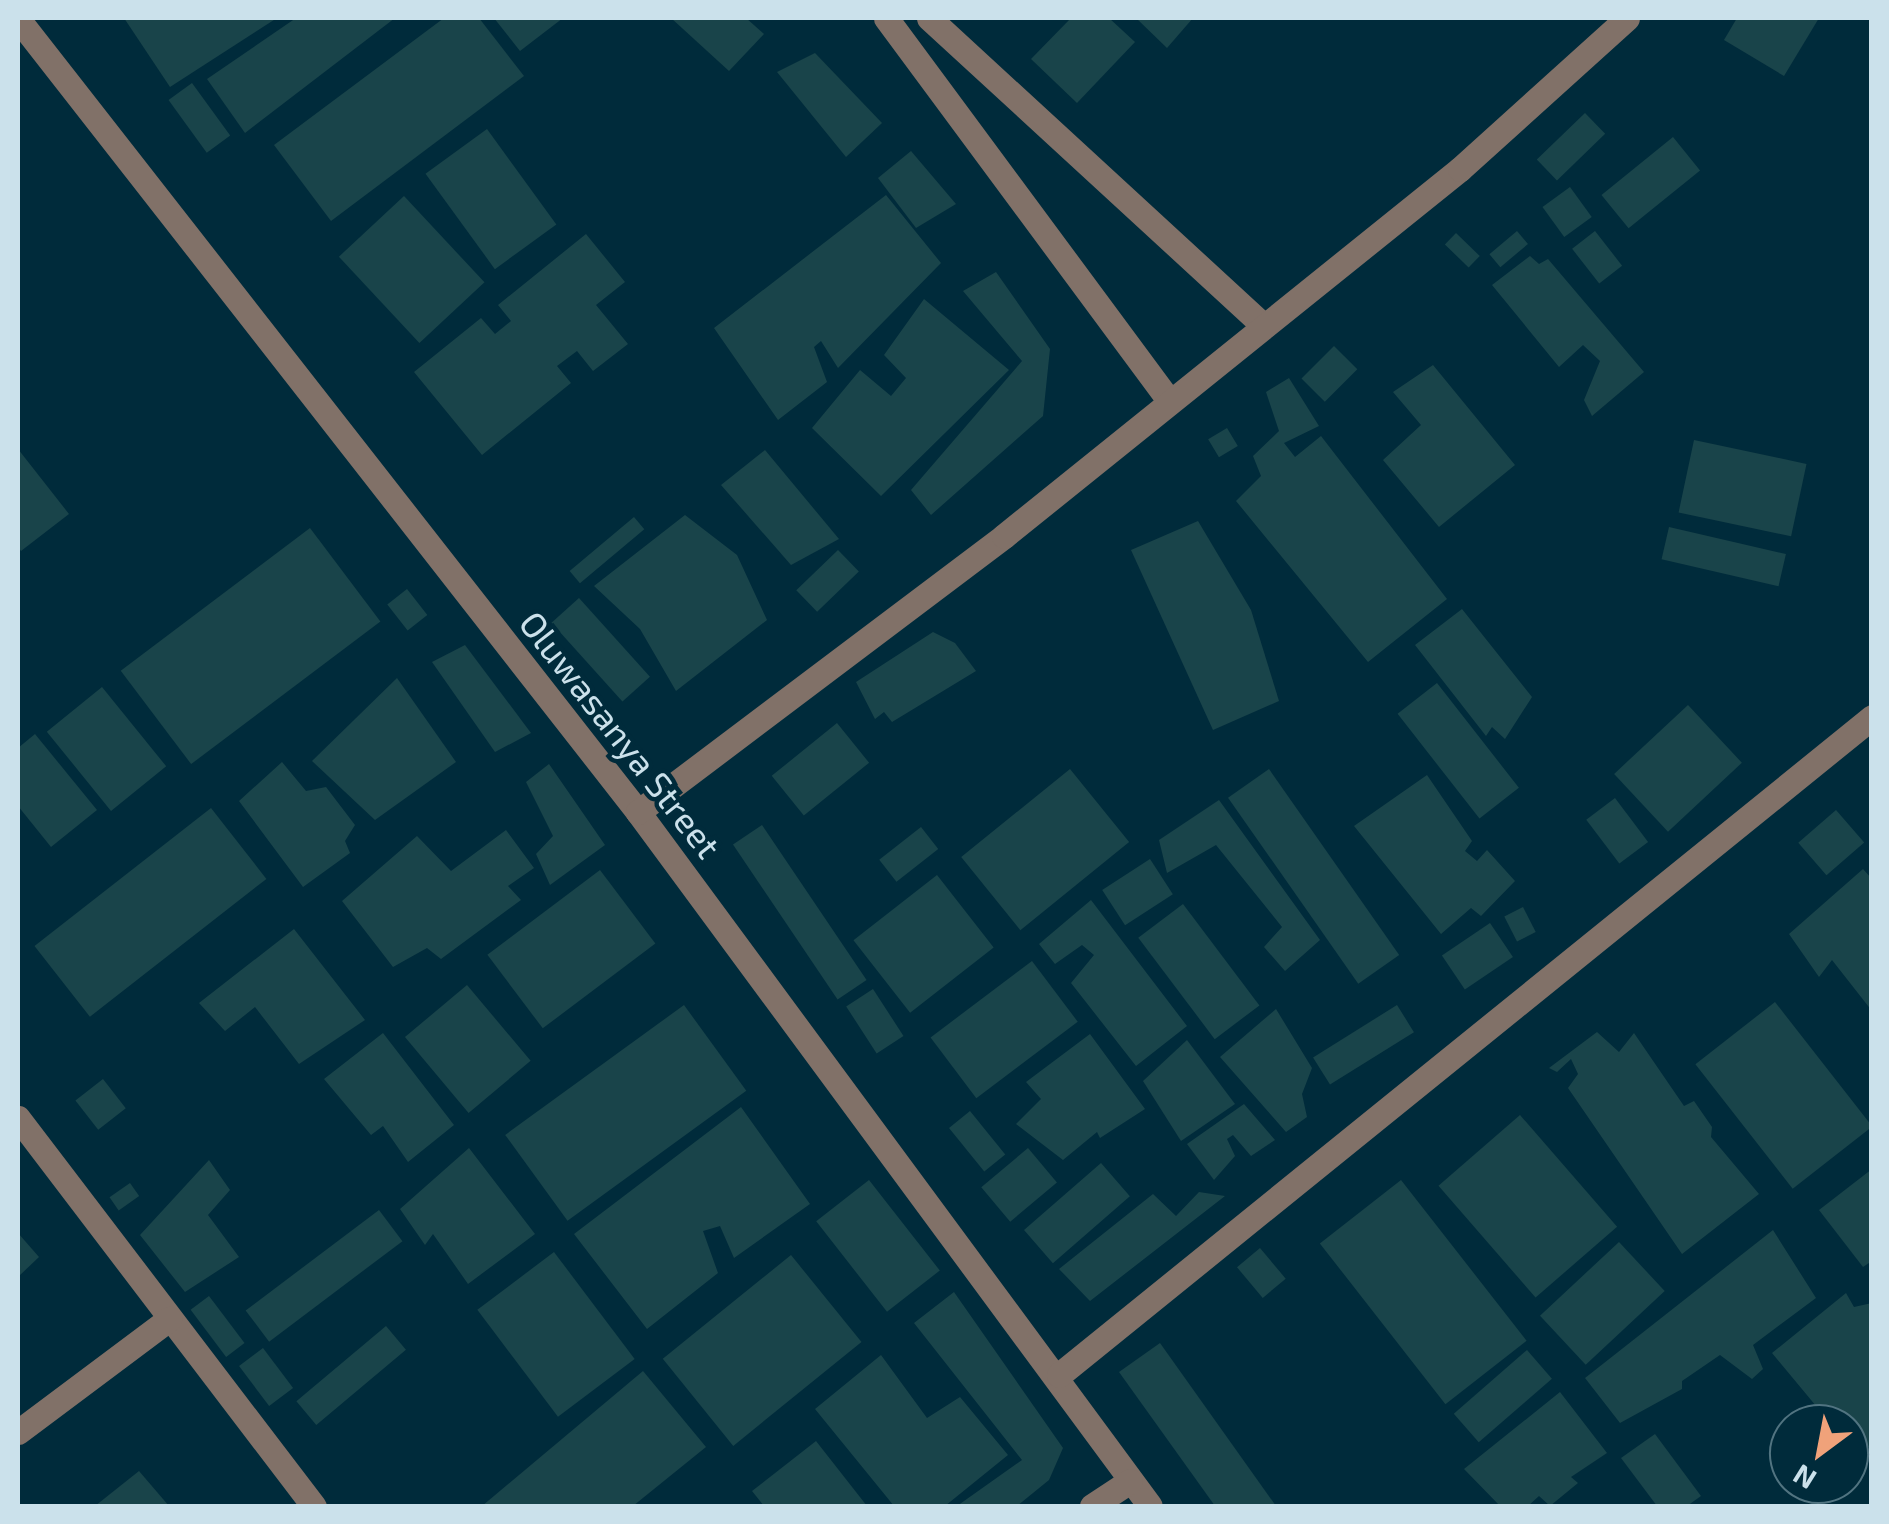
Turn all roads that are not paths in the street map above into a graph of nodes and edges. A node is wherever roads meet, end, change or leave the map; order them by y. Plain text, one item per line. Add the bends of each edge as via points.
1 (886, 18) edge
2 (929, 18) edge
3 (1627, 18) edge
4 (18, 19) edge
5 (1264, 326) junction
6 (1169, 401) junction
7 (1872, 716) edge
8 (638, 812) junction
9 (18, 1118) edge
10 (168, 1319) junction
11 (1059, 1375) junction
12 (18, 1432) edge
13 (1130, 1481) junction
14 (314, 1506) edge
15 (1092, 1506) edge
16 (1150, 1506) edge

1 - 6 street
2 - 5 street
3 - 5 street via 1460,169
4 - 8 street, Oluwasanya Street
5 - 6 street
6 - 8 street via 1004,536
7 - 11 street
8 - 11 street, Oluwasanya Street
9 - 10 street
10 - 12 street
10 - 14 street
11 - 13 street, Oluwasanya Street
13 - 15 street
13 - 16 street, Oluwasanya Street

